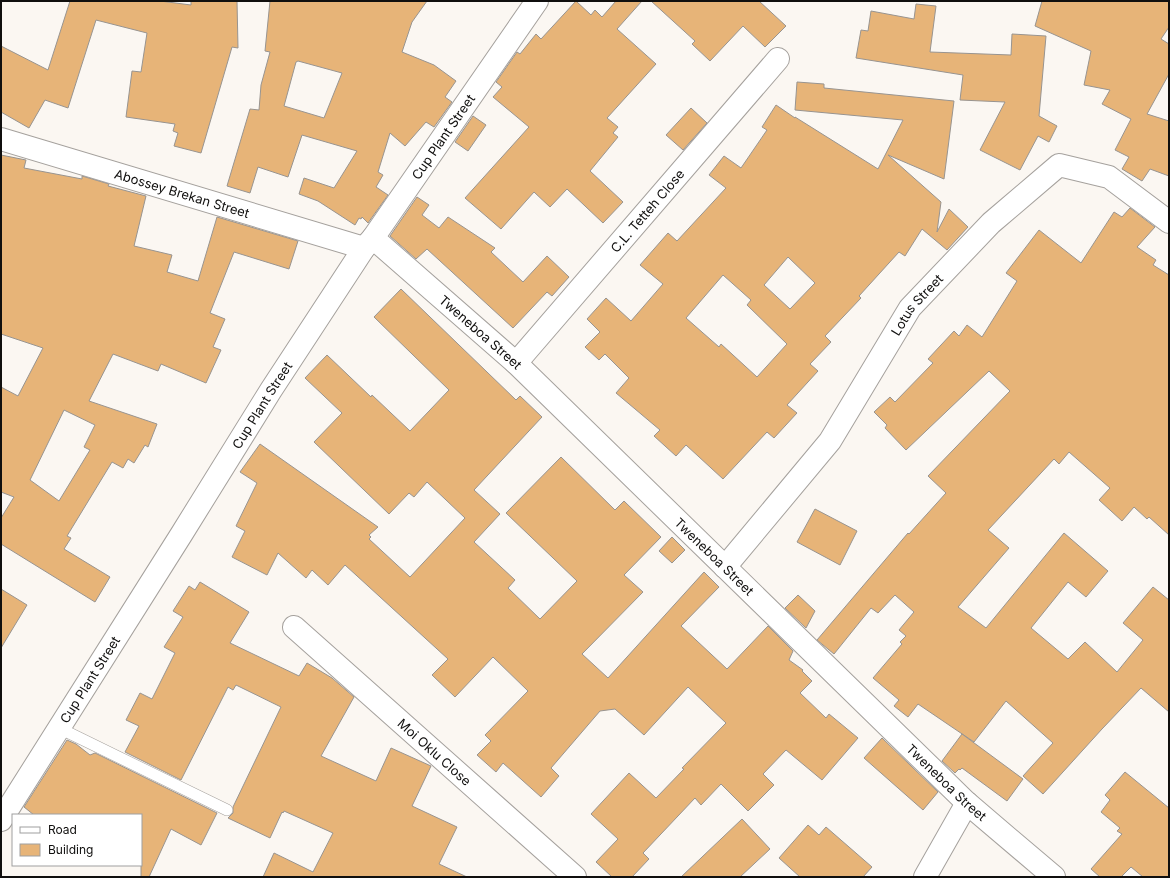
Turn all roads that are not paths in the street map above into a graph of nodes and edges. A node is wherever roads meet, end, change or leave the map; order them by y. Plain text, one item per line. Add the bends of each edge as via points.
1 (537, 1) edge
2 (778, 59) dead end
3 (1, 139) edge
4 (1169, 222) edge
5 (368, 243) junction
6 (516, 363) junction
7 (725, 567) junction
8 (294, 627) dead end
9 (59, 728) junction
10 (967, 803) junction
11 (227, 810) dead end
12 (1, 820) edge
13 (575, 877) edge
14 (925, 877) edge
15 (1054, 877) edge

1 - 5 street, Cup Plant Street
2 - 6 street, C.L. Tetteh Close
3 - 5 street, Abossey Brekan Street
4 - 7 street, Lotus Street via 1109,177 1059,165 991,223 910,308 830,441
5 - 6 street, Tweneboa Street
5 - 9 street, Cup Plant Street via 271,390
6 - 7 street, Tweneboa Street
7 - 10 street, Tweneboa Street
8 - 13 street, Moi Oklu Close
9 - 11 lane
9 - 12 street, Cup Plant Street
10 - 14 street
10 - 15 street, Tweneboa Street

